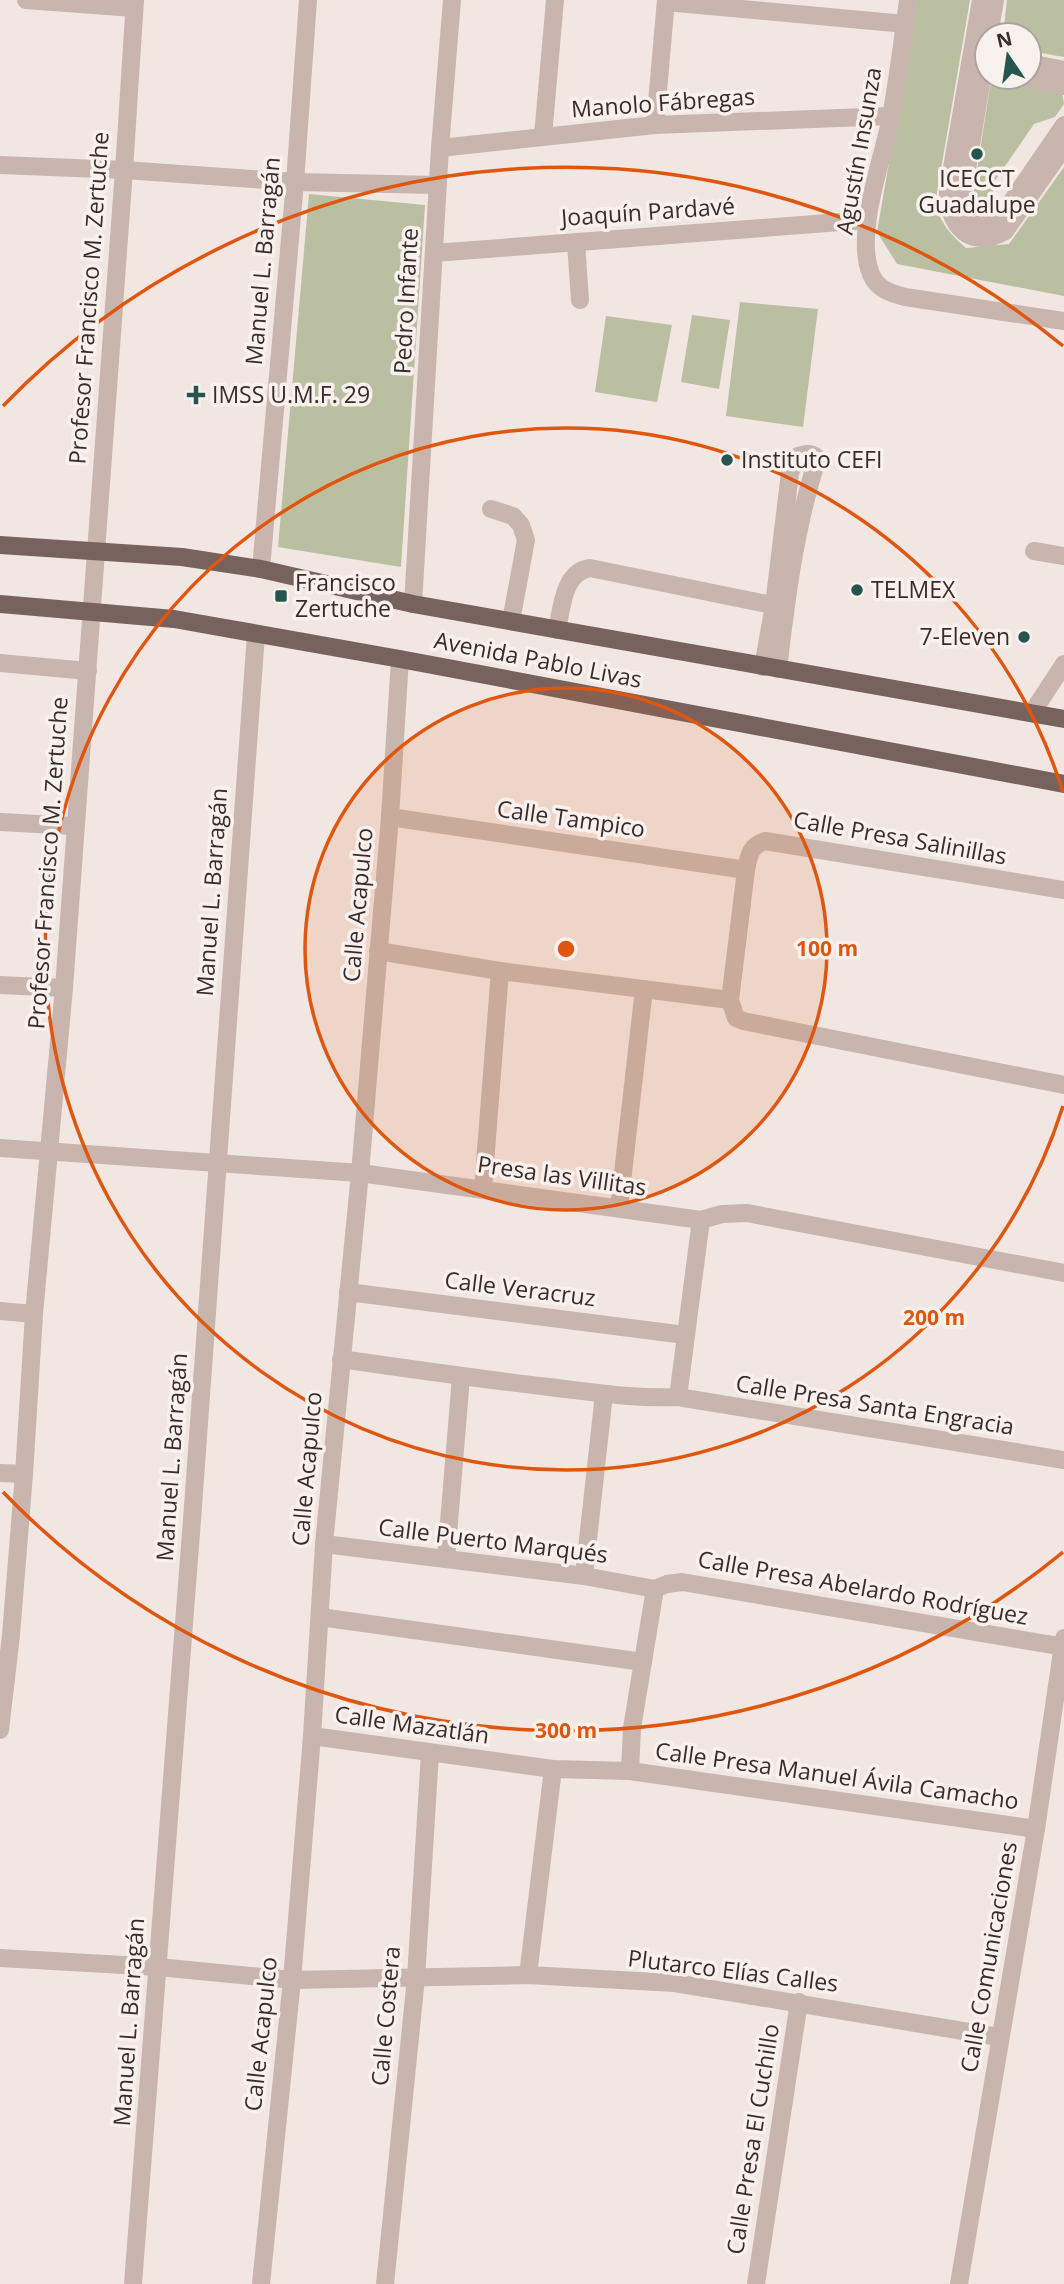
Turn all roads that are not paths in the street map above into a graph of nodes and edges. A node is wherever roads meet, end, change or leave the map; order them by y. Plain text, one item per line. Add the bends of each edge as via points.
1 (26, 0) edge
2 (308, 0) edge
3 (452, 0) edge
4 (555, 0) edge
5 (908, 0) edge
6 (981, 0) edge
7 (995, 0) edge
8 (666, 1) edge
9 (134, 4) edge
10 (981, 21) edge
11 (991, 21) edge
12 (905, 24) junction
13 (1043, 66) edge
14 (1064, 70) edge
15 (1043, 82) edge
16 (1064, 86) edge
17 (974, 91) edge
18 (977, 91) edge
19 (891, 116) junction
20 (655, 125) junction
21 (1064, 125) edge
22 (543, 136) junction
23 (1064, 147) edge
24 (439, 148) junction
25 (0, 165) edge
26 (124, 170) junction
27 (295, 182) junction
28 (437, 185) junction
29 (867, 219) junction
30 (576, 243) junction
31 (434, 253) junction
32 (580, 300) dead end
33 (1064, 321) edge
34 (491, 509) dead end
35 (0, 545) edge
36 (95, 550) junction
37 (1034, 551) dead end
38 (1064, 556) edge
39 (261, 569) junction
40 (0, 604) edge
41 (413, 604) junction
42 (780, 606) junction
43 (91, 611) junction
44 (511, 621) junction
45 (557, 630) junction
46 (257, 634) junction
47 (400, 659) junction
48 (0, 663) edge
49 (1063, 667) edge
50 (770, 668) junction
51 (88, 671) junction
52 (1032, 713) junction
53 (1064, 719) edge
54 (1064, 784) edge
55 (390, 817) junction
56 (0, 822) edge
57 (75, 826) junction
58 (746, 870) junction
59 (1064, 890) edge
60 (378, 951) junction
61 (500, 971) junction
62 (0, 985) edge
63 (64, 988) junction
64 (644, 989) junction
65 (730, 1000) junction
66 (1064, 1085) edge
67 (0, 1148) edge
68 (48, 1153) junction
69 (217, 1164) junction
70 (360, 1173) junction
71 (483, 1189) junction
72 (619, 1208) junction
73 (701, 1220) junction
74 (1064, 1273) edge
75 (348, 1292) junction
76 (0, 1311) edge
77 (34, 1314) junction
78 (685, 1335) junction
79 (341, 1359) junction
80 (461, 1377) junction
81 (604, 1394) junction
82 (678, 1397) junction
83 (1064, 1461) edge
84 (0, 1473) edge
85 (24, 1474) junction
86 (324, 1544) junction
87 (446, 1559) junction
88 (584, 1576) junction
89 (655, 1589) junction
90 (320, 1617) junction
91 (5, 1634) edge
92 (1064, 1644) edge
93 (643, 1662) junction
94 (0, 1730) edge
95 (312, 1736) junction
96 (430, 1753) junction
97 (553, 1769) junction
98 (630, 1771) junction
99 (1036, 1829) junction
100 (0, 1958) edge
101 (158, 1967) junction
102 (528, 1975) junction
103 (415, 1979) junction
104 (292, 1980) junction
105 (799, 2002) junction
106 (999, 2037) junction
107 (133, 2284) edge
108 (261, 2284) edge
109 (385, 2284) edge
110 (756, 2284) edge
111 (959, 2284) edge

1 - 9 street
2 - 27 street, Manuel L. Barragán
3 - 24 street, Pedro Infante
4 - 22 street
5 - 12 street, Agustín Insunza
6 - 10 street
7 - 11 street
8 - 12 street
8 - 20 street
9 - 26 street, Profesor Francisco M. Zertuche
12 - 19 street, Agustín Insunza
13 - 14 street
15 - 16 street
17 - 23 street via 948,191 948,206 964,232 992,238 1005,231
18 - 21 street via 963,194 965,210 986,223 1000,217
19 - 20 street, Manolo Fábregas
19 - 29 street, Agustín Insunza
20 - 22 street, Manolo Fábregas
22 - 24 street, Manolo Fábregas
24 - 28 street, Pedro Infante
25 - 26 street
26 - 27 street
26 - 36 street, Profesor Francisco M. Zertuche
27 - 28 street
27 - 39 street, Manuel L. Barragán
28 - 31 street, Pedro Infante
29 - 30 street, Joaquín Pardavé
29 - 33 street, Agustín Insunza via 870,272 887,292
30 - 31 street, Joaquín Pardavé
30 - 32 street
31 - 41 street, Pedro Infante
34 - 44 street via 513,516 526,540
35 - 36 main road, Avenida Pablo Livas
36 - 39 main road, Avenida Pablo Livas
36 - 43 street, Profesor Francisco M. Zertuche
37 - 38 street
39 - 41 main road, Avenida Pablo Livas
40 - 43 main road, Avenida Pablo Livas
41 - 44 main road, Avenida Pablo Livas
42 - 42 street via 816,463 816,457 804,453 796,457 790,473
42 - 45 street via 590,568 572,578
42 - 50 street
43 - 46 main road, Avenida Pablo Livas
43 - 51 street, Profesor Francisco M. Zertuche
44 - 45 main road, Avenida Pablo Livas
45 - 50 main road, Avenida Pablo Livas
46 - 47 main road, Avenida Pablo Livas
46 - 69 street, Manuel L. Barragán
47 - 54 main road, Avenida Pablo Livas
47 - 55 street, Calle Acapulco
48 - 51 street
49 - 52 street
50 - 52 main road, Avenida Pablo Livas
51 - 57 street, Profesor Francisco M. Zertuche
52 - 53 main road, Avenida Pablo Livas
55 - 58 street, Calle Tampico
55 - 60 street, Calle Acapulco
56 - 57 street
57 - 63 street, Profesor Francisco M. Zertuche
58 - 59 street, Calle Presa Salinillas via 751,850 765,841
58 - 65 street
60 - 61 street
60 - 70 street, Calle Acapulco
61 - 64 street
61 - 71 street
62 - 63 street
63 - 68 street, Profesor Francisco M. Zertuche
64 - 65 street
64 - 72 street
65 - 66 street via 736,1018
67 - 68 street, Presa las Villitas
68 - 69 street, Presa las Villitas
68 - 77 street, Profesor Francisco M. Zertuche
69 - 70 street, Presa las Villitas
69 - 101 street, Manuel L. Barragán
70 - 71 street, Presa las Villitas
70 - 75 street, Calle Acapulco
71 - 72 street, Presa las Villitas
72 - 73 street, Presa las Villitas
73 - 74 street, Presa las Villitas via 747,1213
73 - 78 street
75 - 78 street, Calle Veracruz
75 - 79 street, Calle Acapulco
76 - 77 street
77 - 85 street, Profesor Francisco M. Zertuche
78 - 82 street
79 - 80 street
79 - 86 street, Calle Acapulco
80 - 81 street
80 - 87 street
81 - 82 street
81 - 88 street
82 - 83 street, Calle Presa Santa Engracia
84 - 85 street
85 - 91 street, Profesor Francisco M. Zertuche
86 - 87 street, Calle Puerto Marqués
86 - 90 street, Calle Acapulco
87 - 88 street, Calle Puerto Marqués
88 - 89 street, Calle Puerto Marqués
89 - 92 street, Calle Presa Abelardo Rodríguez via 682,1582
89 - 93 street
90 - 93 street
90 - 95 street, Calle Acapulco
91 - 94 street, Profesor Francisco M. Zertuche
92 - 99 street, Calle Comunicaciones
93 - 98 street
95 - 96 street, Calle Mazatlán
95 - 104 street, Calle Acapulco
96 - 97 street, Calle Mazatlán
96 - 103 street, Calle Costera
97 - 98 street, Calle Mazatlán
97 - 102 street
98 - 99 street, Calle Presa Manuel Ávila Camacho
99 - 106 street, Calle Comunicaciones
100 - 101 street, Plutarco Elías Calles
101 - 104 street, Plutarco Elías Calles
101 - 107 street, Manuel L. Barragán
102 - 103 street, Plutarco Elías Calles
102 - 105 street, Plutarco Elías Calles via 675,1983
103 - 104 street, Plutarco Elías Calles
103 - 109 street, Calle Costera
104 - 108 street, Calle Acapulco
105 - 106 street, Plutarco Elías Calles
105 - 110 street, Calle Presa El Cuchillo
106 - 111 street, Calle Comunicaciones

